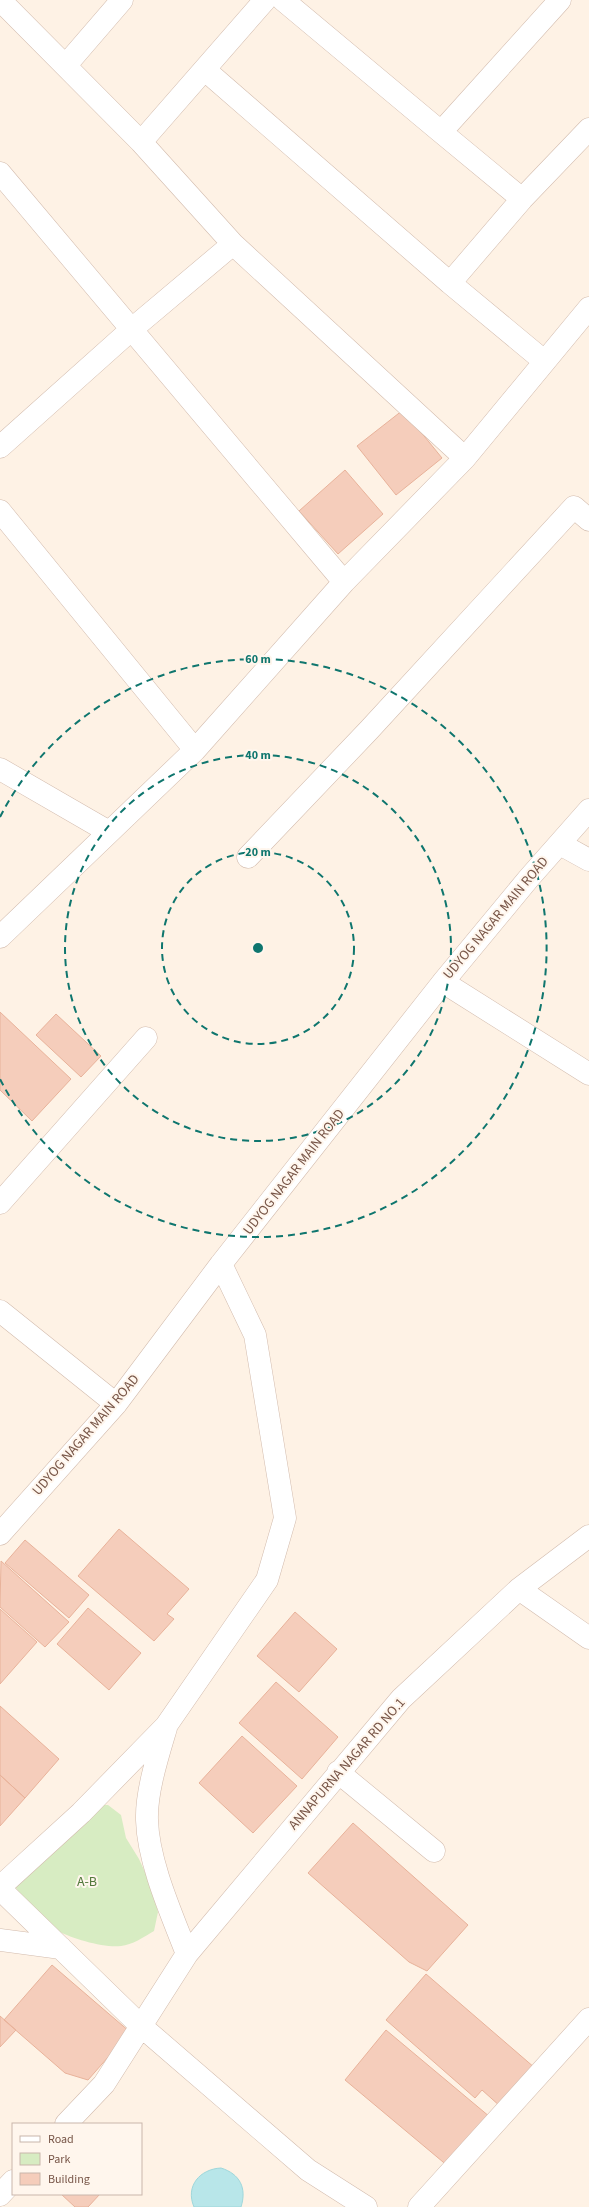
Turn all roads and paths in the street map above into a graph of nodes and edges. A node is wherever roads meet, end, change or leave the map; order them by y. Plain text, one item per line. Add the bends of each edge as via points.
1 (0, 0) edge
2 (122, 0) edge
3 (265, 0) edge
4 (283, 0) edge
5 (560, 0) edge
6 (66, 65) junction
7 (205, 70) junction
8 (589, 129) edge
9 (441, 132) junction
10 (141, 142) junction
11 (0, 173) edge
12 (522, 199) junction
13 (233, 244) junction
14 (450, 284) junction
15 (589, 308) edge
16 (132, 330) junction
17 (544, 361) junction
18 (0, 447) edge
19 (465, 458) junction
20 (0, 511) edge
21 (589, 520) edge
22 (344, 582) junction
23 (195, 750) junction
24 (0, 769) edge
25 (589, 810) edge
26 (109, 832) junction
27 (560, 844) junction
28 (248, 857) dead end
29 (589, 860) edge
30 (0, 937) edge
31 (443, 982) junction
32 (146, 1038) dead end
33 (589, 1074) edge
34 (0, 1203) edge
35 (221, 1264) junction
36 (0, 1312) edge
37 (116, 1404) junction
38 (0, 1534) edge
39 (589, 1536) edge
40 (519, 1589) junction
41 (589, 1638) edge
42 (166, 1726) junction
43 (338, 1772) junction
44 (434, 1851) dead end
45 (0, 1888) edge
46 (0, 1940) edge
47 (61, 1948) junction
48 (187, 1954) junction
49 (589, 2019) edge
50 (141, 2026) junction
51 (67, 2123) edge
52 (12, 2182) edge
53 (0, 2195) edge
54 (366, 2207) edge
55 (419, 2207) edge

1 - 6 street
2 - 6 street
3 - 7 street
4 - 9 street
5 - 9 street
6 - 10 street
7 - 10 street
7 - 14 street
8 - 12 street
9 - 12 street
10 - 13 street
11 - 16 street
12 - 14 street
13 - 16 street
13 - 19 street
14 - 17 street
15 - 17 street
16 - 18 street
16 - 22 street
17 - 19 street
19 - 22 street
20 - 23 street
21 - 28 street via 574,507
22 - 23 street
23 - 26 street
24 - 26 street
25 - 27 street, UDYOG NAGAR MAIN ROAD
26 - 30 street
27 - 29 street
27 - 31 street, UDYOG NAGAR MAIN ROAD
31 - 33 street
31 - 35 street, UDYOG NAGAR MAIN ROAD
32 - 34 street
35 - 37 street, UDYOG NAGAR MAIN ROAD
35 - 42 street via 255,1335 285,1518 267,1580
36 - 37 street
37 - 38 street, UDYOG NAGAR MAIN ROAD
39 - 40 street, ANNAPURNA NAGAR RD NO.1
40 - 41 street
40 - 43 street, ANNAPURNA NAGAR RD NO.1 via 401,1699
42 - 45 street via 81,1813
42 - 48 street via 154,1770 147,1819 152,1852 166,1900
43 - 44 street
43 - 48 street, ANNAPURNA NAGAR RD NO.1
45 - 47 street
46 - 47 street
47 - 50 street
48 - 50 street, ANNAPURNA NAGAR RD NO.1
49 - 55 street
50 - 51 street, ANNAPURNA NAGAR RD NO.1 via 104,2084
50 - 54 street via 308,2170
52 - 53 street

